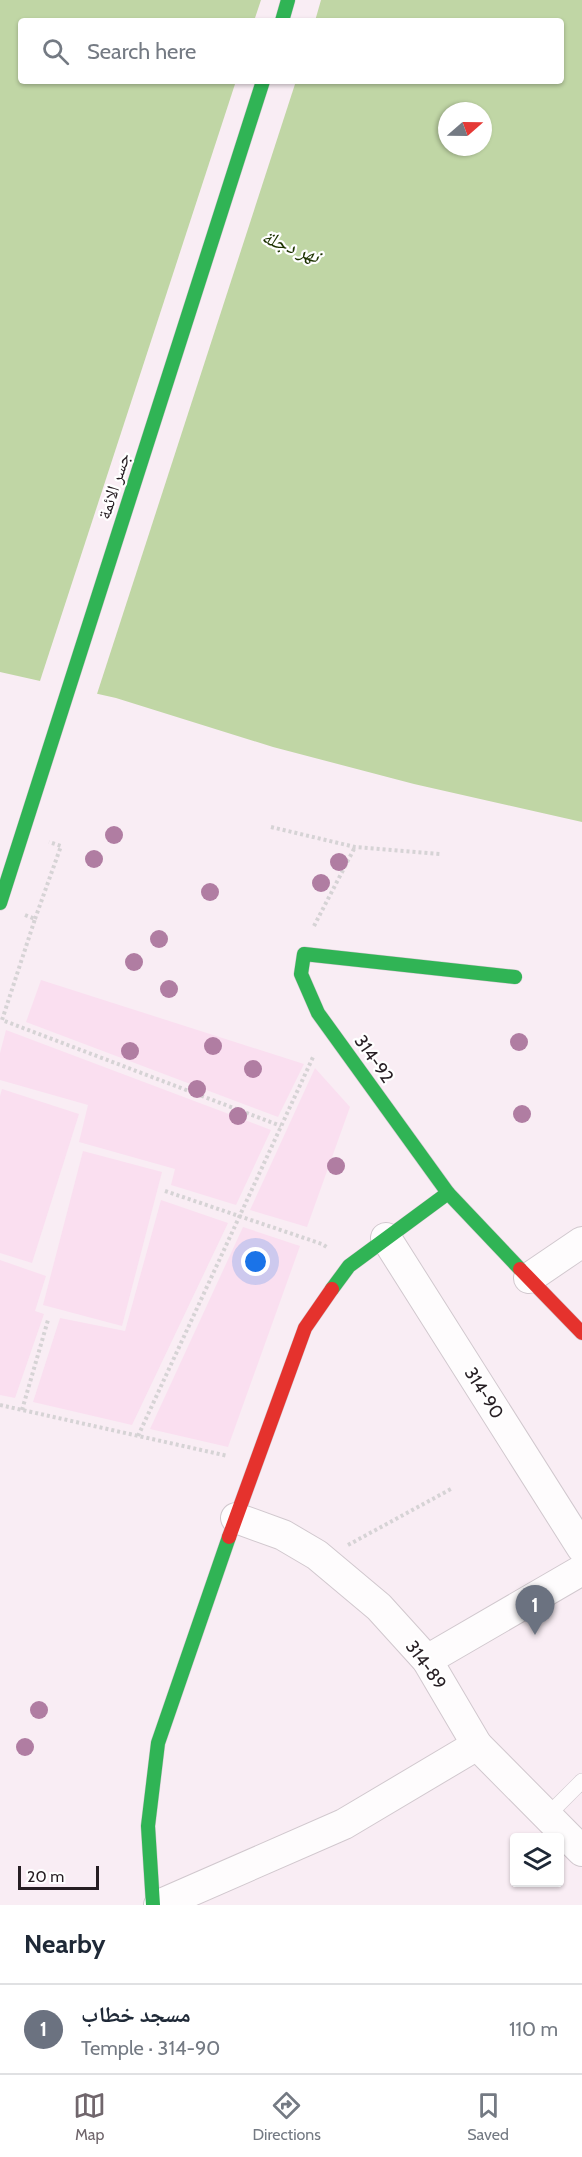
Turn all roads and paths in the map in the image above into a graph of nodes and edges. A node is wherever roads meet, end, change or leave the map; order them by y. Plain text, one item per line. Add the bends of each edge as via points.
1 (288, 0) edge
2 (283, 18) edge
3 (262, 84) edge
4 (271, 827) dead end
5 (61, 846) dead end
6 (355, 847) junction
7 (440, 854) dead end
8 (0, 903) edge
9 (25, 915) dead end
10 (35, 919) junction
11 (304, 954) junction
12 (515, 977) dead end
13 (334, 1034) junction
14 (281, 1126) junction
15 (165, 1191) dead end
16 (448, 1193) junction
17 (239, 1216) junction
18 (386, 1238) junction
19 (582, 1242) edge
20 (349, 1266) junction
21 (529, 1278) junction
22 (48, 1320) dead end
23 (582, 1333) edge
24 (0, 1405) edge
25 (22, 1410) junction
26 (138, 1436) junction
27 (255, 1462) junction
28 (451, 1489) dead end
29 (236, 1518) junction
30 (582, 1548) edge
31 (321, 1559) junction
32 (582, 1570) edge
33 (427, 1660) junction
34 (477, 1745) junction
35 (582, 1781) edge
36 (547, 1815) junction
37 (582, 1851) edge
38 (153, 1905) edge
39 (159, 1905) edge

1 - 2 street
3 - 8 street, جسر الائمة
4 - 6 path
5 - 10 path
6 - 7 path
6 - 11 path via 306,939
9 - 10 path
10 - 14 path via 2,1020
11 - 12 street
11 - 13 street, 314-92 via 301,974 318,1013
13 - 14 path via 319,1045
13 - 16 street, 314-92
14 - 17 path
15 - 17 path
16 - 18 street
16 - 21 street, 314-92
17 - 20 path via 322,1244
17 - 26 path
18 - 20 street
18 - 30 street, 314-90
19 - 21 street
20 - 27 street via 305,1328
21 - 23 street, 314-92
22 - 25 path
24 - 25 path
25 - 26 path
26 - 27 path
27 - 29 street
28 - 31 path
29 - 31 street, 314-89 via 283,1535
29 - 38 street via 158,1743 148,1826
31 - 33 street, 314-89 via 379,1607
32 - 33 street
33 - 34 street, 314-89
34 - 36 street, 314-89
34 - 39 street via 344,1824
35 - 36 lane
36 - 37 street, 314-89

